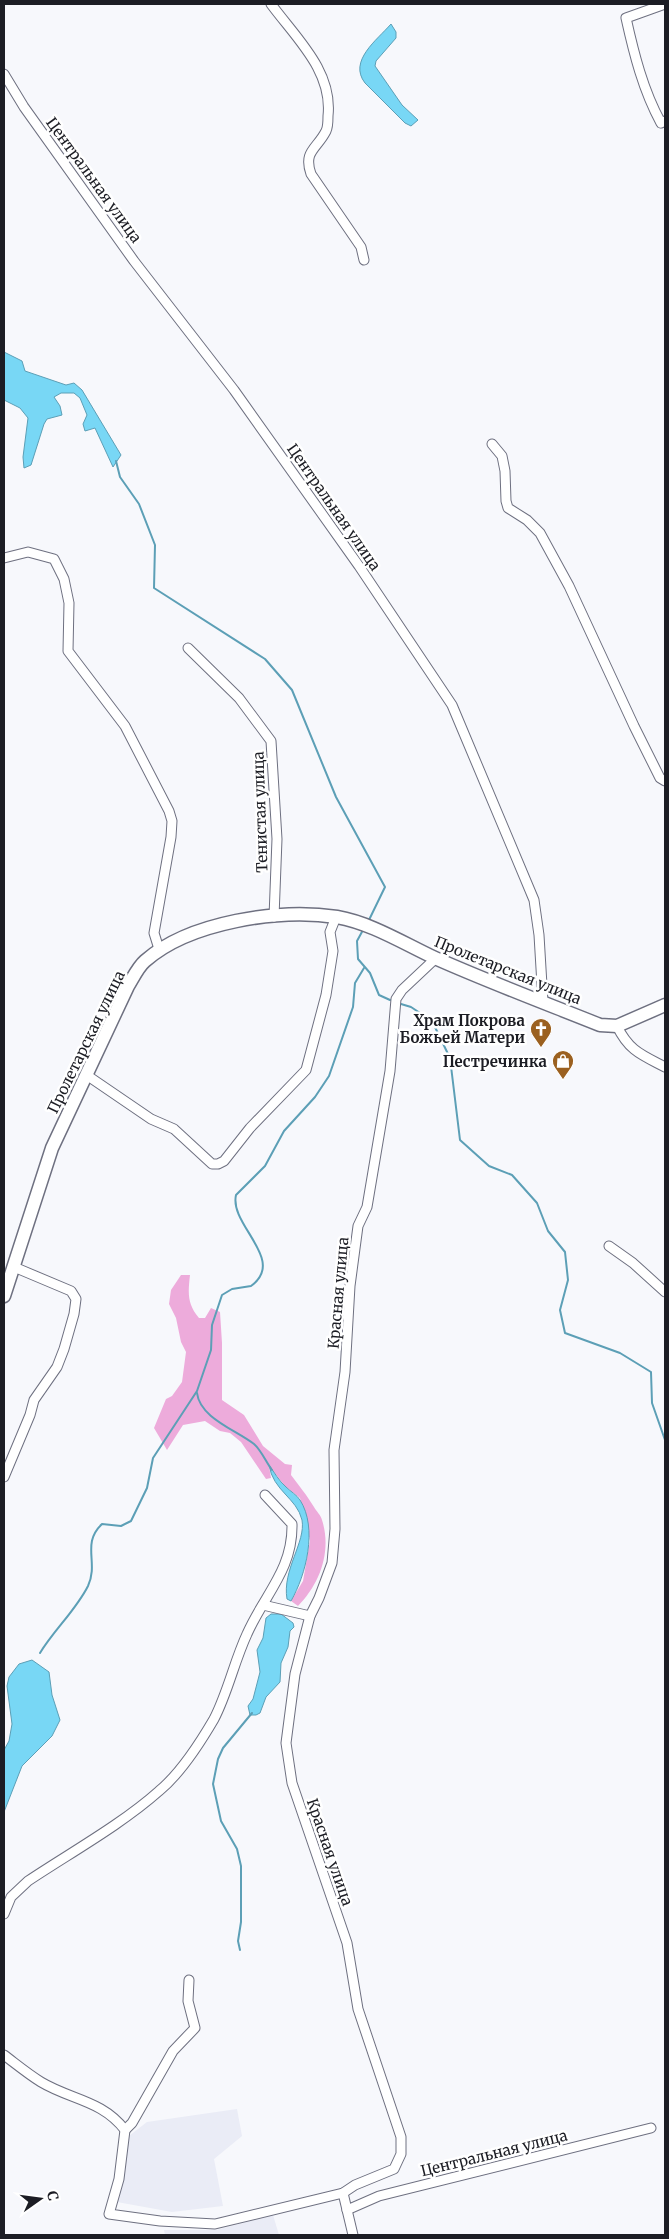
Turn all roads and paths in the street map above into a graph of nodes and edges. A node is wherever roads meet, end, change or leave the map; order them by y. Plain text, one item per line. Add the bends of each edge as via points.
1 (271, 4) edge
2 (665, 4) edge
3 (4, 74) edge
4 (665, 121) edge
5 (364, 260) dead end
6 (492, 444) dead end
7 (4, 558) edge
8 (188, 648) dead end
9 (665, 781) edge
10 (274, 917) junction
11 (336, 917) junction
12 (159, 949) junction
13 (436, 958) junction
14 (543, 1002) junction
15 (665, 1005) edge
16 (616, 1026) junction
17 (665, 1067) edge
18 (88, 1076) junction
19 (609, 1246) dead end
20 (14, 1267) junction
21 (665, 1292) edge
22 (4, 1296) edge
23 (4, 1477) edge
24 (264, 1494) dead end
25 (263, 1605) junction
26 (310, 1616) junction
27 (4, 1914) edge
28 (189, 1980) dead end
29 (4, 2055) edge
30 (386, 2095) joint
31 (650, 2128) dead end
32 (125, 2130) junction
33 (343, 2193) junction
34 (347, 2210) junction
35 (353, 2235) edge

1 - 5 street via 325,80 330,102 327,130 310,154 308,167 361,247
2 - 4 street via 626,18 634,55 654,110 660,123
3 - 14 street, Центральная улица via 24,107 134,260 234,390 359,566 452,705 534,900 540,935
6 - 9 street via 502,456 508,508 540,533 570,586 660,778
7 - 12 street via 28,552 54,559 64,579 70,603 68,651 125,726 169,811 171,837 154,933
8 - 10 street, Тенистая улица via 239,698 271,741 277,839
10 - 11 main road, Пролетарская улица
10 - 12 main road, Пролетарская улица via 213,926
11 - 13 main road, Пролетарская улица via 358,922
11 - 18 street via 330,932 333,950 326,995 306,1070 250,1128 224,1161 212,1164 174,1129 151,1119
12 - 18 main road, Пролетарская улица via 143,962 128,986
13 - 14 main road, Пролетарская улица
13 - 26 street, Красная улица via 396,999 390,1071 367,1207 358,1226 350,1286 345,1372 334,1450 336,1529 332,1563
14 - 16 main road, Пролетарская улица via 600,1025
15 - 16 main road
16 - 17 street via 632,1049
18 - 20 main road, Пролетарская улица via 52,1148
19 - 21 street
20 - 22 main road, Пролетарская улица
20 - 23 street via 71,1291 76,1299 57,1367 34,1400
24 - 25 street via 292,1524 292,1542 287,1560
25 - 26 street
25 - 27 street via 246,1635 214,1719 187,1759 161,1790 28,1881 11,1897
26 - 30 street, Красная улица via 295,1674 286,1743 307,1832 347,1943 358,2009
28 - 32 street via 188,2001 195,2028 173,2051
29 - 32 street via 42,2083 91,2102 117,2119
30 - 33 street, Центральная улица via 401,2138 401,2154 394,2169
31 - 34 street, Центральная улица via 379,2196
32 - 33 street, Центральная улица via 119,2179 109,2214 215,2224
33 - 34 street
34 - 35 street

